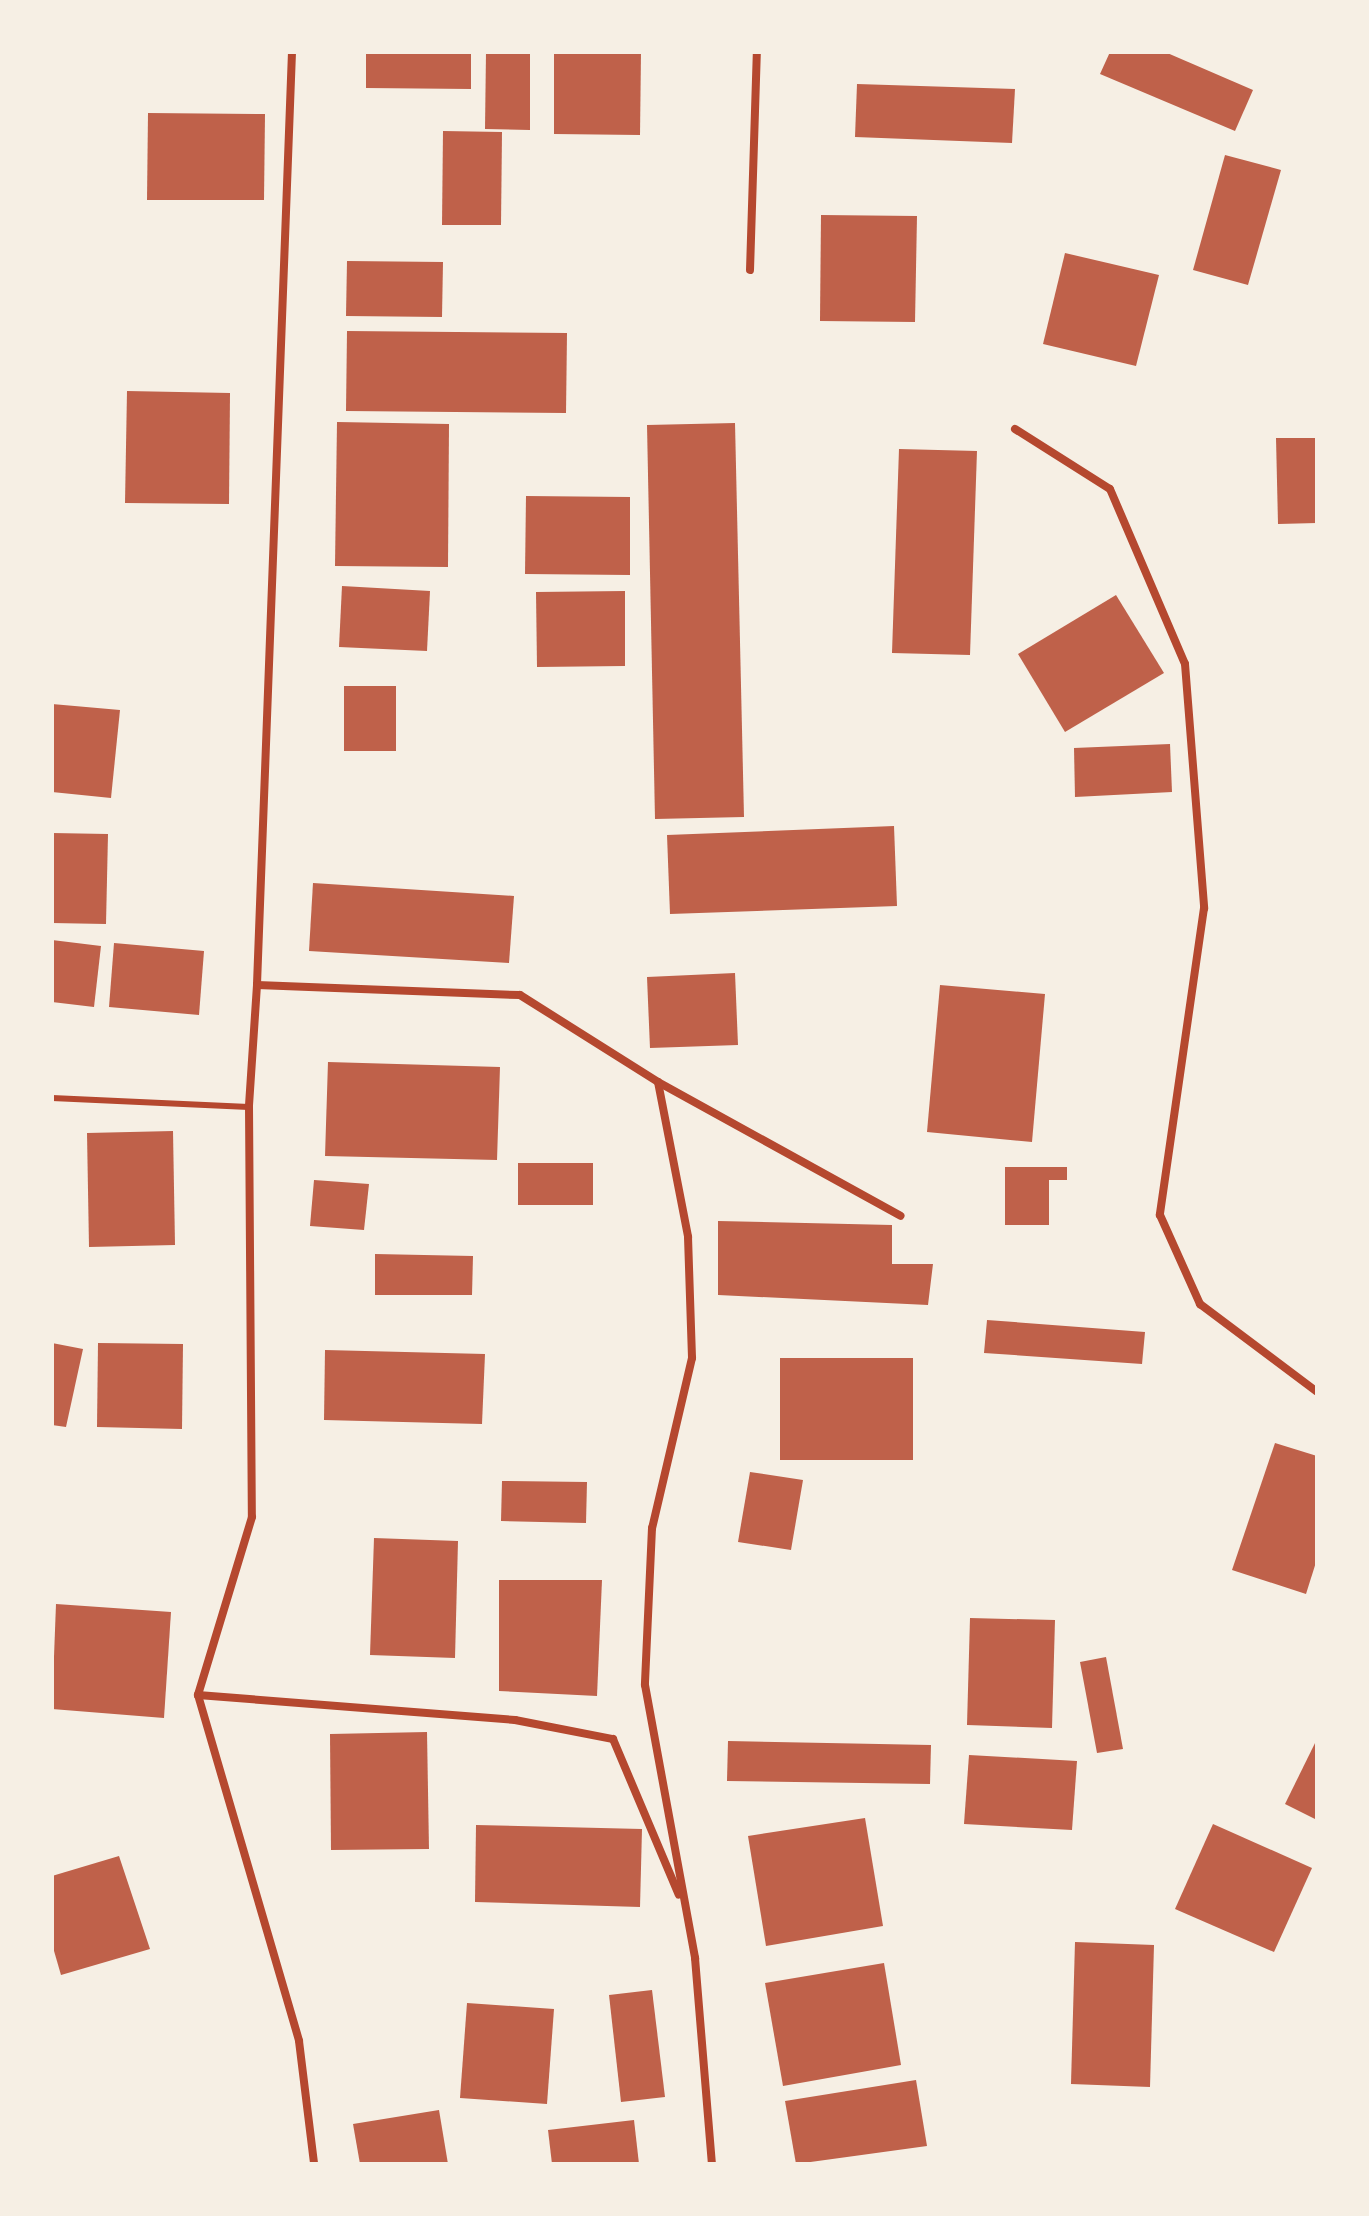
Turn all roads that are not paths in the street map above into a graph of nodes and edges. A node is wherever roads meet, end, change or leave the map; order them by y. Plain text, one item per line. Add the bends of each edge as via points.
1 (292, 52) edge
2 (757, 52) edge
3 (750, 270) dead end
4 (1015, 429) dead end
5 (257, 985) junction
6 (658, 1082) junction
7 (52, 1098) edge
8 (249, 1107) junction
9 (901, 1216) dead end
10 (1317, 1392) edge
11 (198, 1695) junction
12 (685, 1910) junction
13 (314, 2164) edge
14 (712, 2164) edge

1 - 5 street
2 - 3 street
4 - 10 street via 1110,489 1185,664 1204,908 1160,1215 1200,1304
5 - 6 street via 520,995
5 - 8 street
6 - 9 street
6 - 12 street via 688,1237 692,1358 652,1528 645,1685
7 - 8 lane
8 - 11 street via 252,1517
11 - 12 street via 515,1720 613,1739
11 - 13 street via 299,2041
12 - 14 street via 695,1958

